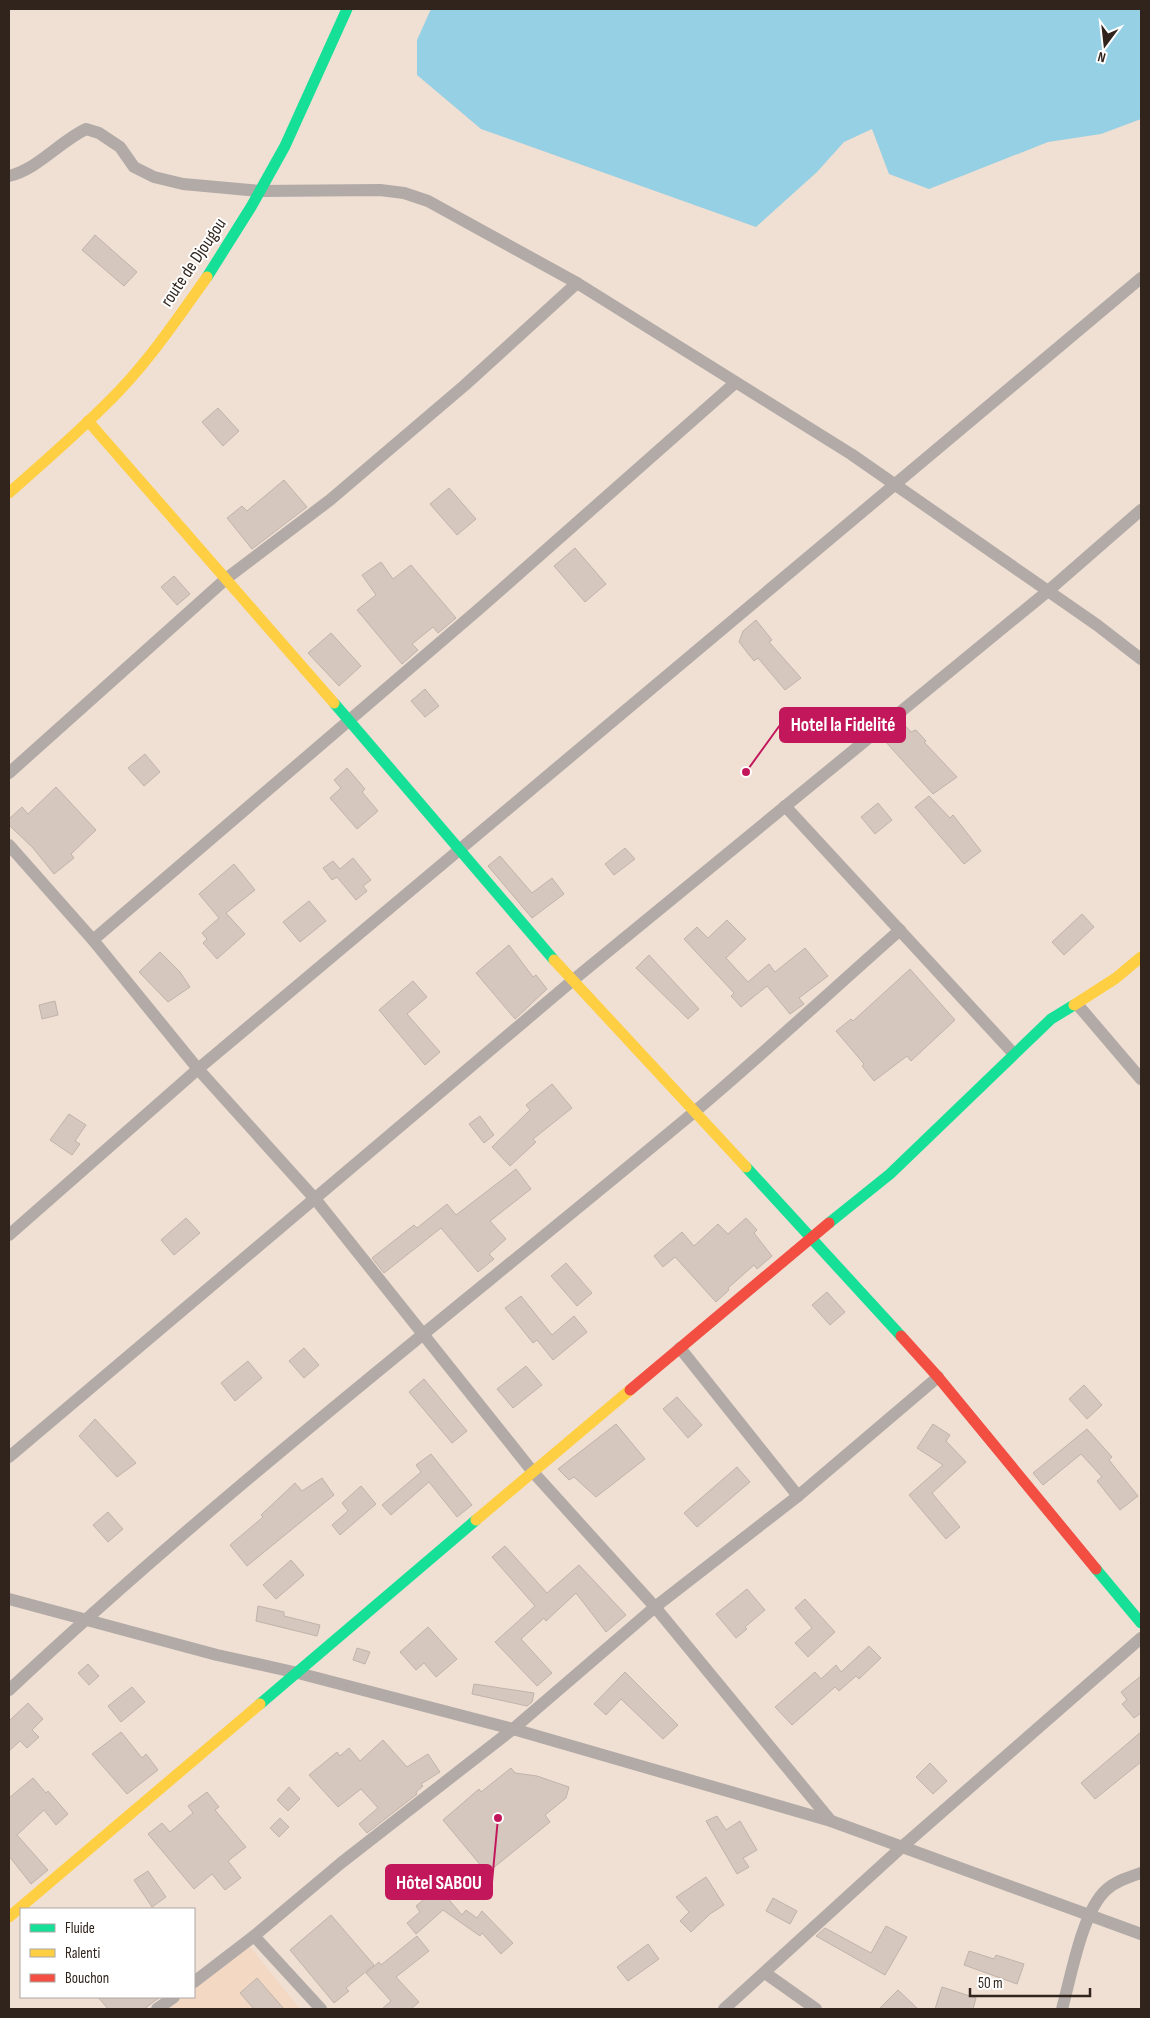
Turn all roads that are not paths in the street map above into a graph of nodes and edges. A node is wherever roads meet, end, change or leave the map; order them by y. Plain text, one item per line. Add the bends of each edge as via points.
1 (347, 9) edge
2 (9, 176) edge
3 (260, 191) junction
4 (1141, 278) edge
5 (578, 284) junction
6 (735, 382) junction
7 (88, 422) junction
8 (896, 485) junction
9 (9, 493) edge
10 (1141, 510) edge
11 (227, 578) junction
12 (1048, 591) junction
13 (1141, 659) edge
14 (348, 720) junction
15 (9, 772) edge
16 (785, 806) junction
17 (9, 844) edge
18 (460, 849) junction
19 (900, 930) junction
20 (93, 940) junction
21 (1141, 957) edge
22 (572, 981) junction
23 (1077, 1004) junction
24 (1013, 1053) junction
25 (198, 1069) junction
26 (1141, 1079) edge
27 (696, 1111) junction
28 (316, 1200) junction
29 (9, 1235) edge
30 (810, 1239) junction
31 (425, 1334) junction
32 (680, 1348) junction
33 (938, 1377) junction
34 (9, 1457) edge
35 (533, 1472) junction
36 (798, 1496) junction
37 (9, 1599) edge
38 (655, 1607) junction
39 (85, 1618) junction
40 (1141, 1623) edge
41 (1141, 1638) edge
42 (298, 1673) junction
43 (9, 1690) edge
44 (513, 1729) junction
45 (831, 1821) junction
46 (903, 1846) junction
47 (1141, 1873) edge
48 (1088, 1915) junction
49 (9, 1917) edge
50 (1141, 1934) edge
51 (254, 1936) junction
52 (765, 1973) junction
53 (195, 1981) edge
54 (173, 1998) edge
55 (157, 2009) edge
56 (321, 2009) edge
57 (724, 2009) edge
58 (816, 2009) edge
59 (1062, 2009) edge

1 - 3 main road, route de Djougou via 300,117
2 - 3 street via 22,173 86,129 99,133 120,147 134,166 154,177 183,184
3 - 5 street via 380,190 404,193 428,201
3 - 7 main road, route de Djougou via 206,277 154,350
4 - 8 street
5 - 6 street
5 - 11 street via 330,500
6 - 8 street
6 - 14 street via 479,609
7 - 9 main road, route de Djougou
7 - 11 main road
8 - 12 street
8 - 18 street
10 - 12 street
11 - 14 main road
11 - 15 street
12 - 13 street
12 - 16 street
14 - 18 main road
14 - 20 street
16 - 19 street
16 - 22 street
17 - 20 street
18 - 22 main road
18 - 25 street
19 - 24 street
19 - 27 street
20 - 25 street
21 - 23 main road
22 - 27 main road
22 - 28 street
23 - 24 main road via 1051,1019
23 - 26 street
24 - 30 main road via 890,1174
25 - 28 street
25 - 29 street
27 - 30 main road
27 - 31 street
28 - 31 street
28 - 34 street
30 - 32 main road
30 - 33 main road
31 - 35 street
31 - 39 street
32 - 35 main road
32 - 36 street
33 - 36 street
33 - 40 main road
35 - 38 street
35 - 42 main road
36 - 38 street
37 - 39 street
38 - 44 street
38 - 45 street
39 - 42 street via 217,1655
39 - 43 street
41 - 46 street
42 - 44 street
42 - 49 main road
44 - 45 street
44 - 51 street via 341,1863
45 - 46 street
46 - 48 street
46 - 52 street
47 - 48 street via 1120,1880 1105,1890
48 - 50 street
48 - 59 street
51 - 53 street
51 - 56 street
52 - 57 street
52 - 58 street
54 - 55 street

